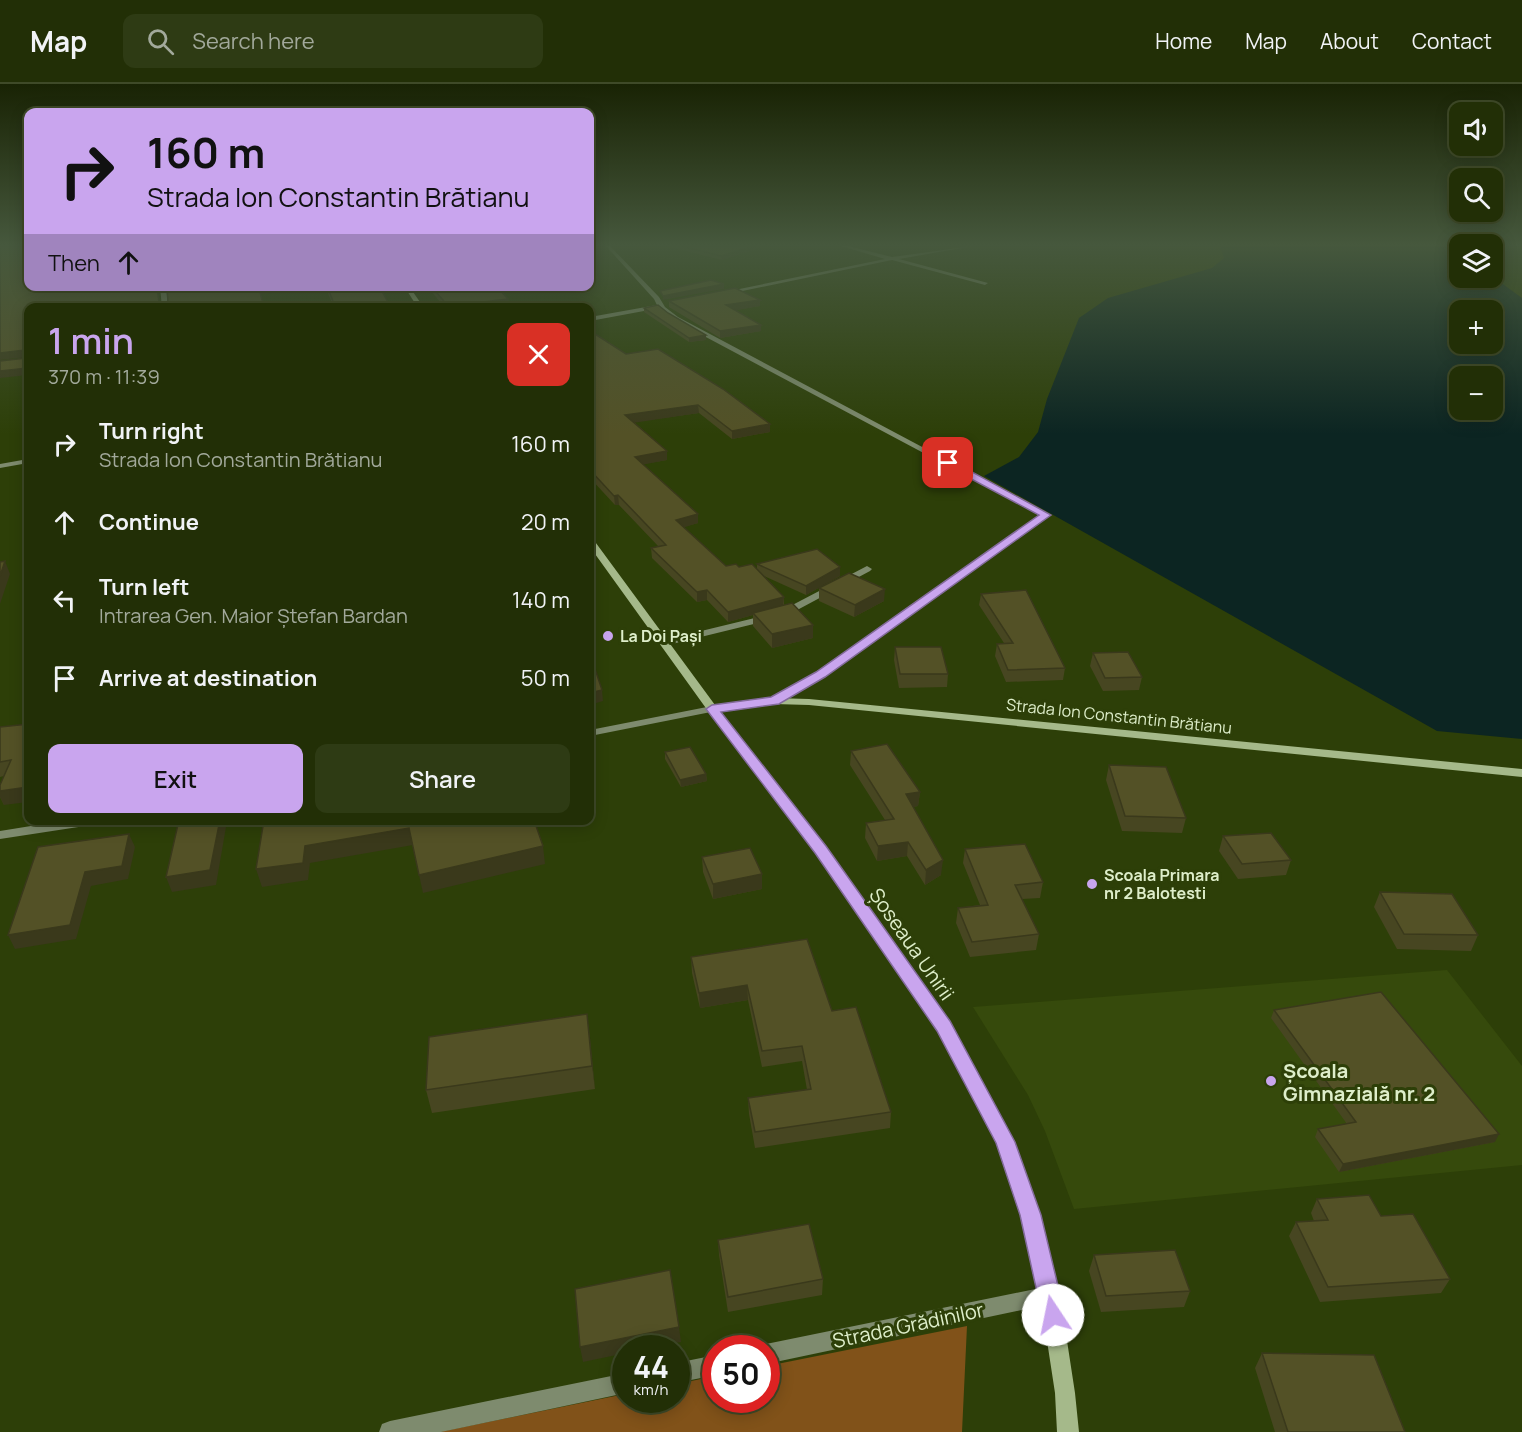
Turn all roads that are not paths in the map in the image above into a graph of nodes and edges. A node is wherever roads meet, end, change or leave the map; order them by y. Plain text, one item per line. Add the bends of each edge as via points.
1 (640, 309) edge
2 (666, 309) edge
3 (594, 318) edge
4 (24, 462) edge
5 (0, 466) edge
6 (594, 547) edge
7 (867, 569) dead end
8 (664, 643) junction
9 (774, 701) junction
10 (712, 709) junction
11 (594, 732) edge
12 (1522, 773) edge
13 (66, 825) edge
14 (0, 835) edge
15 (1050, 1295) junction
16 (780, 1351) edge
17 (612, 1386) edge
18 (390, 1432) edge
19 (1068, 1432) edge

1 - 3 street
2 - 9 street via 691,327 1046,515 820,675
4 - 5 street
6 - 8 main road, Șoseaua Unirii
7 - 8 street via 782,614
8 - 10 main road, Șoseaua Unirii
9 - 10 main road, Strada Ion Constantin Brătianu
9 - 12 main road, Strada Ion Constantin Brătianu
10 - 11 street
10 - 15 main road, Șoseaua Unirii via 820,850 944,1026 1005,1142 1030,1215
13 - 14 street
15 - 16 street, Strada Grădinilor
15 - 19 main road, Șoseaua Unirii
17 - 18 street

